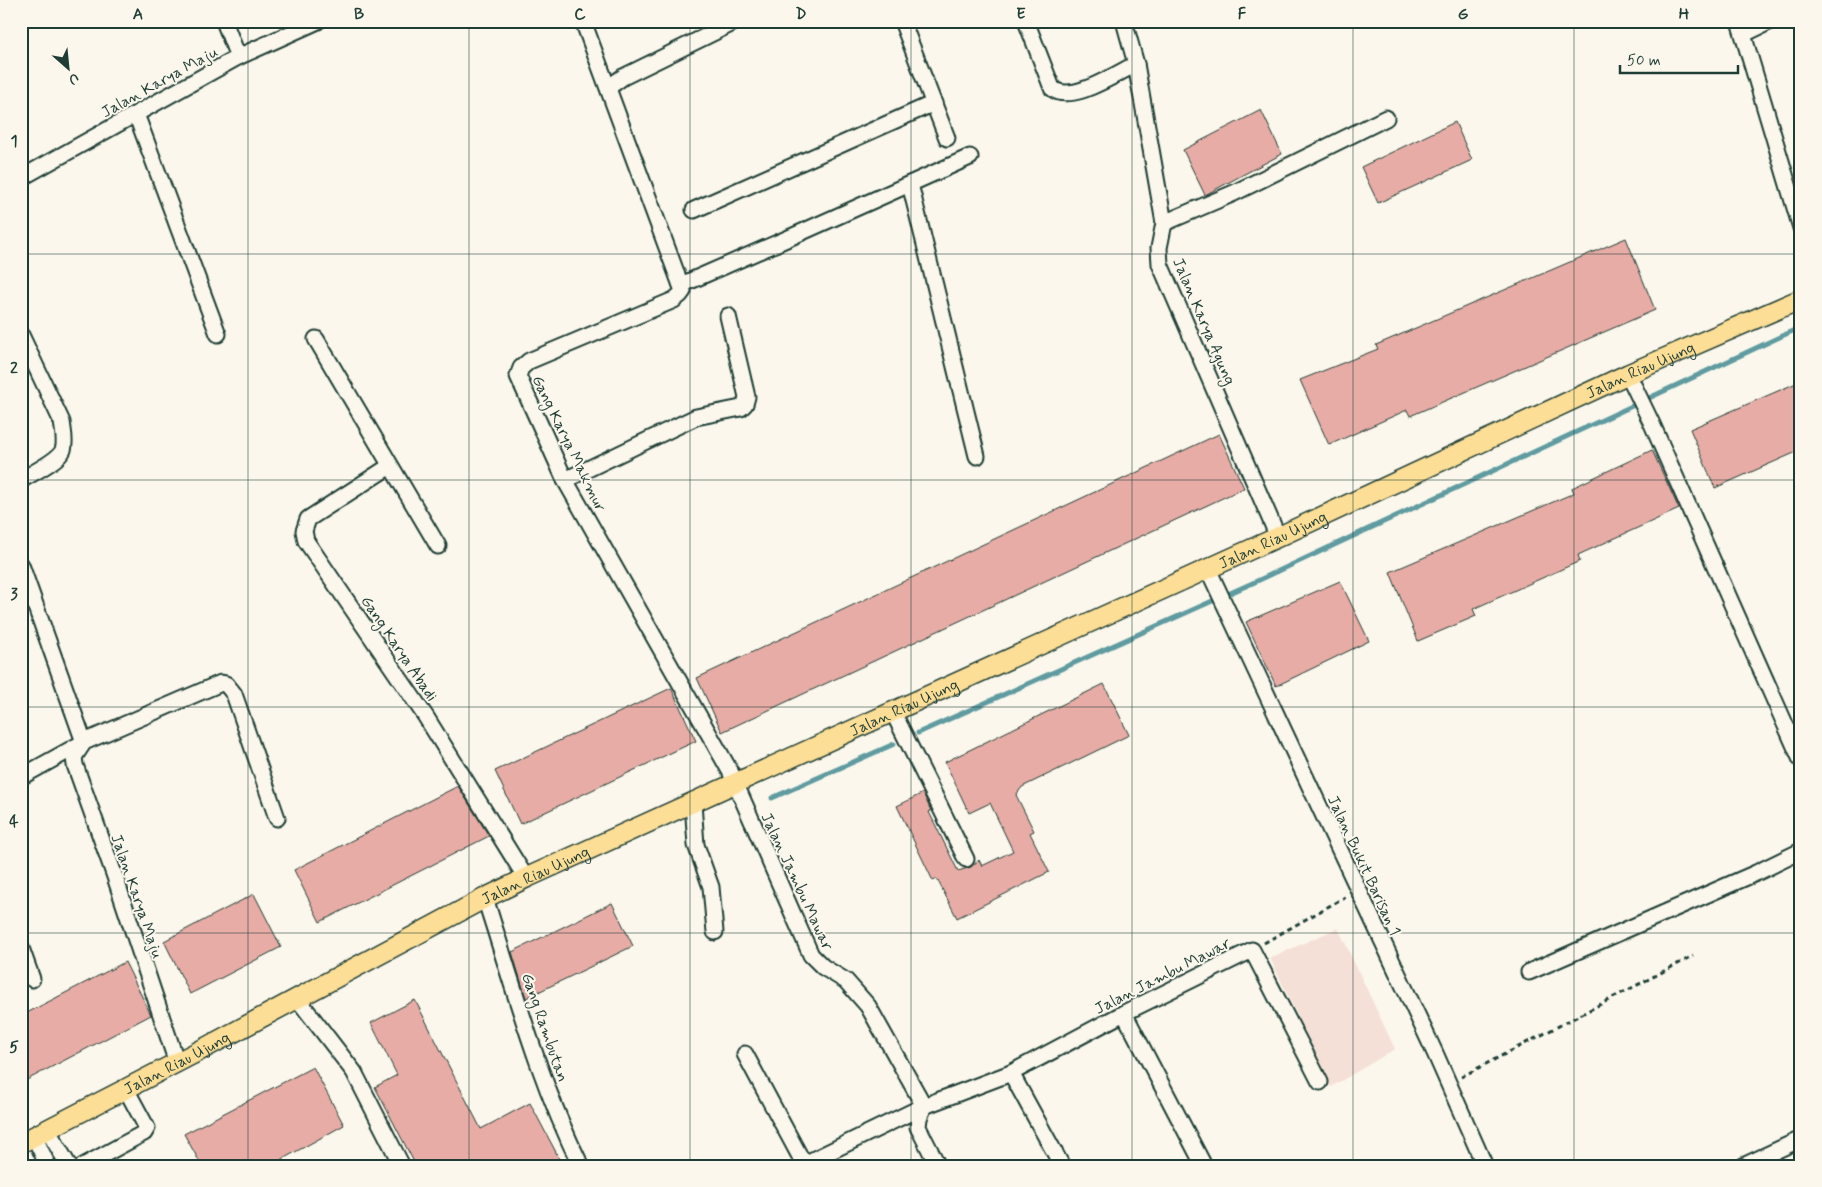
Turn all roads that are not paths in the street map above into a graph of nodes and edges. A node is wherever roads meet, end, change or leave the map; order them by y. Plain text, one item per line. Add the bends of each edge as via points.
1 (224, 21) edge
2 (318, 21) edge
3 (583, 21) edge
4 (737, 21) edge
5 (902, 21) edge
6 (1026, 21) edge
7 (1124, 21) edge
8 (1771, 21) edge
9 (1741, 28) edge
10 (238, 57) junction
11 (1136, 64) junction
12 (609, 87) junction
13 (934, 103) junction
14 (136, 114) junction
15 (1386, 118) dead end
16 (947, 138) dead end
17 (970, 156) dead end
18 (21, 178) edge
19 (910, 184) junction
20 (694, 210) dead end
21 (1164, 223) junction
22 (1801, 228) edge
23 (681, 284) junction
24 (1801, 299) edge
25 (728, 316) dead end
26 (218, 334) dead end
27 (21, 335) edge
28 (316, 339) dead end
29 (1632, 382) junction
30 (977, 456) dead end
31 (390, 466) junction
32 (21, 480) edge
33 (565, 480) junction
34 (1278, 537) junction
35 (438, 546) dead end
36 (21, 565) edge
37 (1210, 574) junction
38 (893, 712) junction
39 (84, 742) junction
40 (1801, 760) edge
41 (21, 777) edge
42 (734, 784) junction
43 (693, 803) junction
44 (277, 818) dead end
45 (1801, 851) edge
46 (966, 859) dead end
47 (526, 878) junction
48 (485, 898) junction
49 (715, 932) dead end
50 (21, 948) edge
51 (1529, 972) dead end
52 (32, 979) dead end
53 (297, 998) junction
54 (1124, 1013) junction
55 (746, 1054) dead end
56 (177, 1062) junction
57 (1011, 1073) junction
58 (1320, 1082) dead end
59 (126, 1089) junction
60 (924, 1106) junction
61 (34, 1136) edge
62 (1801, 1139) edge
63 (802, 1165) edge
64 (48, 1166) edge
65 (69, 1166) edge
66 (83, 1166) edge
67 (402, 1166) edge
68 (581, 1166) edge
69 (938, 1166) edge
70 (1062, 1166) edge
71 (1204, 1166) edge
72 (1485, 1166) edge
73 (1743, 1166) edge

1 - 10 street
2 - 10 street, Jalan Karya Maju
3 - 12 street
4 - 12 street
5 - 13 street
6 - 11 street via 1056,91 1077,93
7 - 11 street, Jalan Karya Agung
8 - 9 street
9 - 22 street
10 - 14 street, Jalan Karya Maju
11 - 21 street, Jalan Karya Agung
12 - 23 street
13 - 16 street
13 - 20 street
14 - 18 street, Jalan Karya Maju
14 - 26 street
15 - 21 street via 1234,193
17 - 19 street
19 - 23 street
19 - 30 street
21 - 34 street, Jalan Karya Agung via 1159,248 1160,264
23 - 33 street, Gang Karya Makmur via 683,291 674,300 529,361 521,368 518,376 522,387
24 - 29 main road, Jalan Riau Ujung
25 - 33 street via 747,397 745,404 741,408 696,417
27 - 32 street via 62,422 64,434 63,450 58,457
28 - 31 street
29 - 34 main road, Jalan Riau Ujung
29 - 40 street
31 - 35 street
31 - 47 street, Gang Karya Abadi via 308,520 304,531 306,541 426,718
33 - 42 street, Gang Karya Makmur via 730,771
34 - 37 main road, Jalan Riau Ujung
36 - 39 street
37 - 38 main road, Jalan Riau Ujung
37 - 72 street, Jalan Bukit Barisan 1
38 - 42 main road, Jalan Riau Ujung
38 - 46 street
39 - 41 street
39 - 44 street via 221,683 226,684 234,694
39 - 56 street, Jalan Karya Maju via 74,757 74,765
42 - 43 main road, Jalan Riau Ujung
42 - 60 street, Jalan Jambu Mawar via 811,955 822,967 846,981 868,1006
43 - 47 main road, Jalan Riau Ujung
43 - 49 street via 696,845 711,887
45 - 51 street
47 - 48 main road, Jalan Riau Ujung
48 - 53 main road, Jalan Riau Ujung
48 - 68 street, Gang Rambutan via 538,1063
50 - 52 street
53 - 56 main road, Jalan Riau Ujung
53 - 67 street via 354,1072
54 - 57 street, Jalan Jambu Mawar
54 - 58 street, Jalan Jambu Mawar via 1252,950
54 - 71 street
55 - 63 street
56 - 59 main road, Jalan Riau Ujung
57 - 60 street, Jalan Jambu Mawar
57 - 70 street
59 - 61 main road, Jalan Riau Ujung
59 - 66 street via 147,1128 144,1133
60 - 63 street
60 - 69 street via 918,1127
61 - 64 street
61 - 65 street
62 - 73 street

